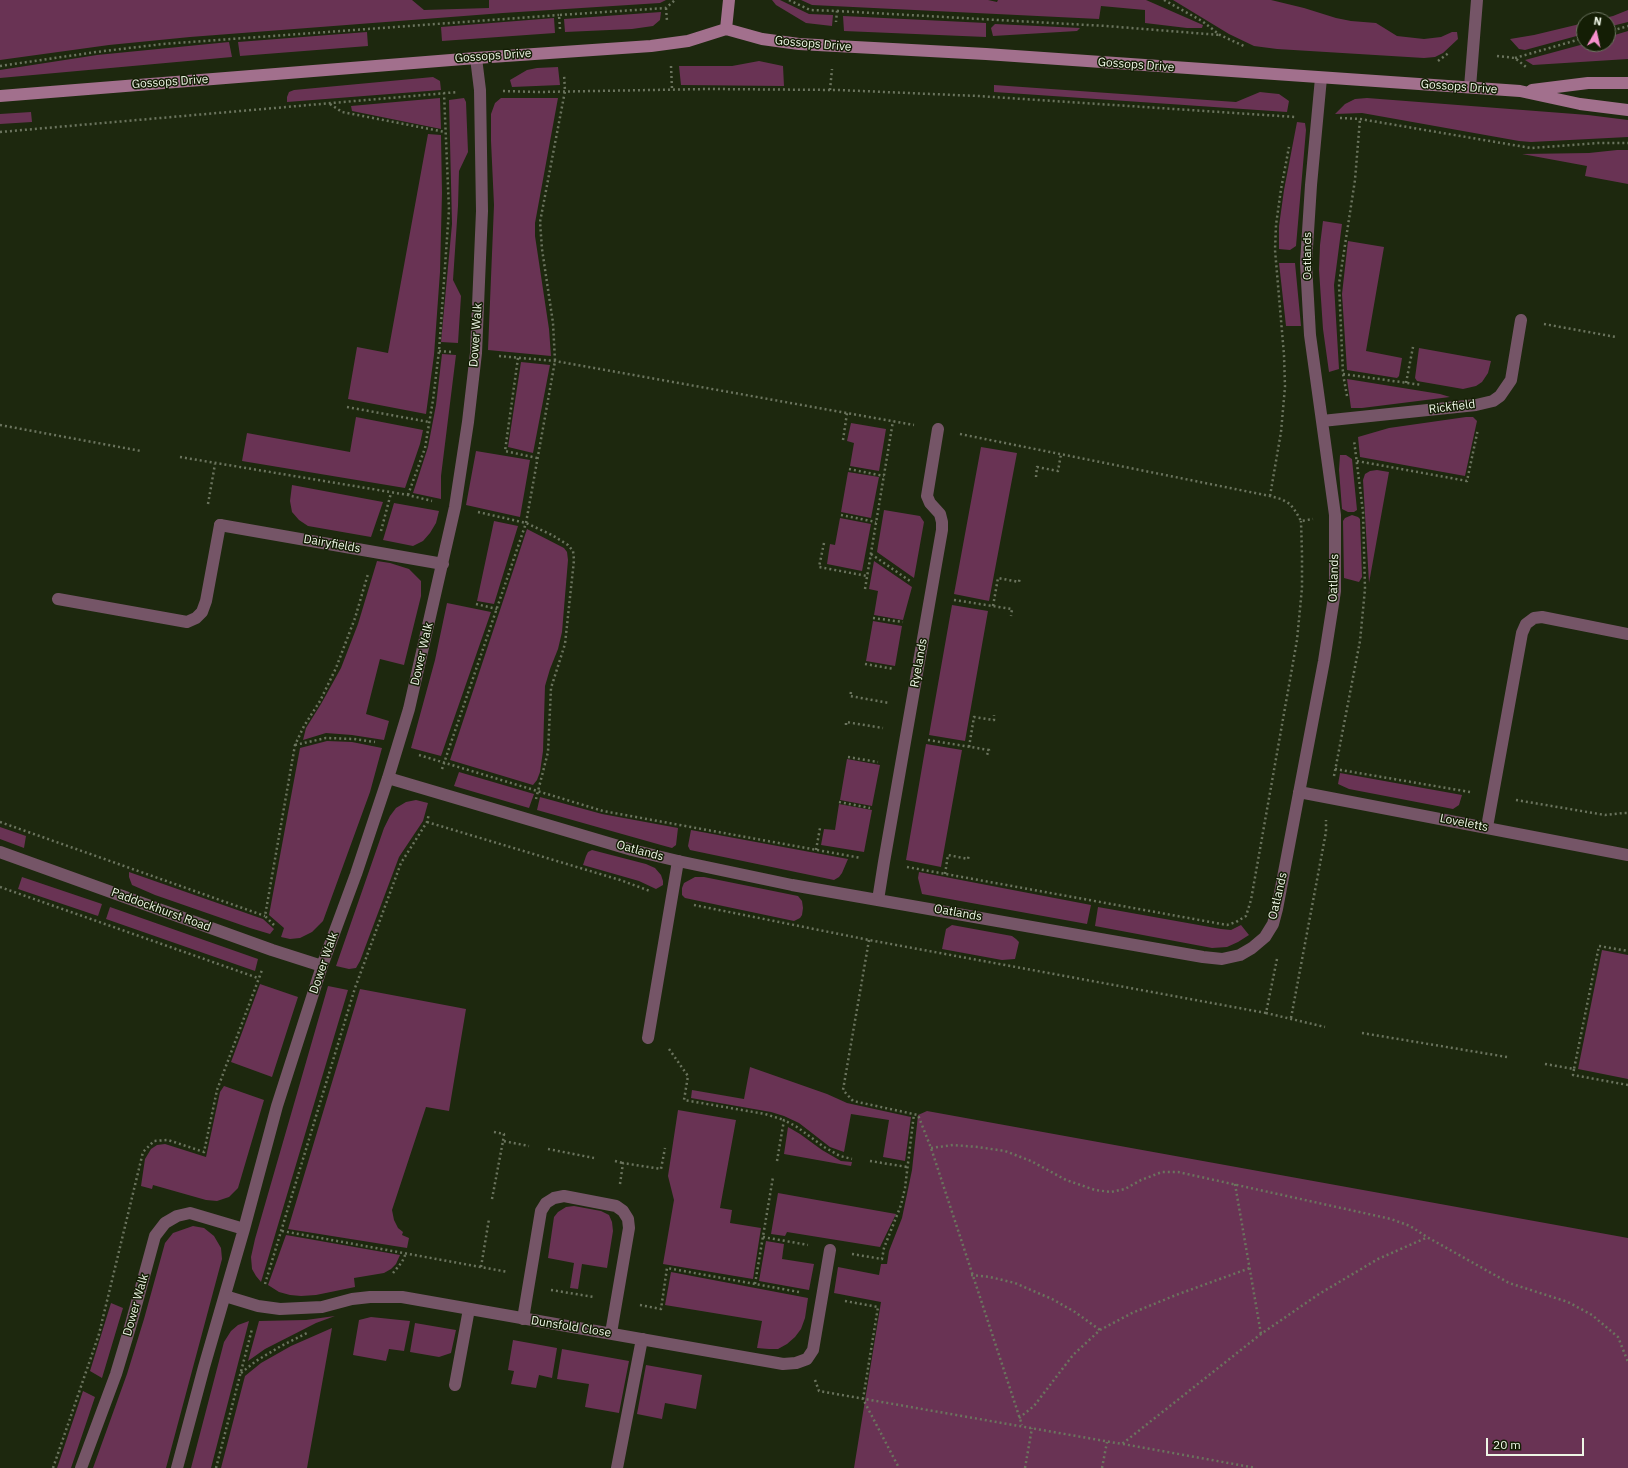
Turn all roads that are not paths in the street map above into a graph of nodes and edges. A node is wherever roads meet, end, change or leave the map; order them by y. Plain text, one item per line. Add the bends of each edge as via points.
1 (729, 0) edge
2 (1477, 0) edge
3 (726, 29) junction
4 (476, 58) junction
5 (1321, 78) junction
6 (1628, 83) edge
7 (1470, 87) junction
8 (1520, 91) junction
9 (0, 96) edge
10 (1628, 110) edge
11 (1521, 320) dead end
12 (1322, 421) junction
13 (938, 429) road end
14 (443, 564) junction
15 (58, 599) dead end
16 (1628, 634) edge
17 (388, 778) junction
18 (1299, 792) junction
19 (1487, 827) junction
20 (0, 852) edge
21 (1628, 855) edge
22 (678, 861) junction
23 (878, 900) junction
24 (322, 966) junction
25 (648, 1038) road end
26 (244, 1229) junction
27 (830, 1250) dead end
28 (225, 1296) junction
29 (469, 1308) junction
30 (523, 1319) junction
31 (611, 1333) junction
32 (642, 1339) junction
33 (455, 1385) dead end
34 (81, 1468) edge
35 (177, 1468) edge
36 (618, 1468) edge

1 - 3 street
2 - 7 street
3 - 4 street, Gossops Drive via 688,40 651,46
3 - 5 street, Gossops Drive via 762,39 799,44 986,54
4 - 9 street, Gossops Drive
4 - 14 street, Dower Walk via 480,90 482,211 476,354 455,507
5 - 7 street, Gossops Drive
5 - 12 street, Oatlands via 1306,263 1310,335
6 - 8 street via 1588,83
7 - 8 street, Gossops Drive
8 - 10 street, Gossops Drive via 1580,104
11 - 12 street, Rickfield via 1511,380 1500,396 1493,401
12 - 18 street, Oatlands via 1334,515 1335,591
13 - 23 street, Ryelands via 928,496 930,503 940,514 942,530
14 - 15 street, Dairyfields via 220,525 206,601 202,612 196,618 187,622
14 - 17 street, Dower Walk via 409,709
16 - 19 street via 1542,617 1534,618 1526,624 1522,633
17 - 22 street, Oatlands
17 - 24 street, Dower Walk
18 - 19 street, Loveletts
18 - 23 street, Oatlands via 1278,909 1273,924 1265,937 1240,955 1222,959 1203,957
19 - 21 street, Loveletts
20 - 24 street, Paddockhurst Road
22 - 23 street, Oatlands
22 - 25 street
24 - 26 street, Dower Walk via 277,1106
26 - 28 street, Dower Walk
26 - 34 street, Dower Walk via 190,1214 177,1216 165,1223 155,1236 116,1374
27 - 32 street, Dunsfold Close via 813,1350 807,1359 783,1364
28 - 29 street, Dunsfold Close via 258,1306 280,1309 322,1307 352,1299 389,1296
28 - 35 street, Dower Walk
29 - 30 street, Dunsfold Close
29 - 33 street
30 - 31 street, Dunsfold Close
30 - 31 street via 541,1211 546,1203 564,1196 616,1206 624,1211 628,1219 629,1228
31 - 32 street, Dunsfold Close
32 - 36 street

